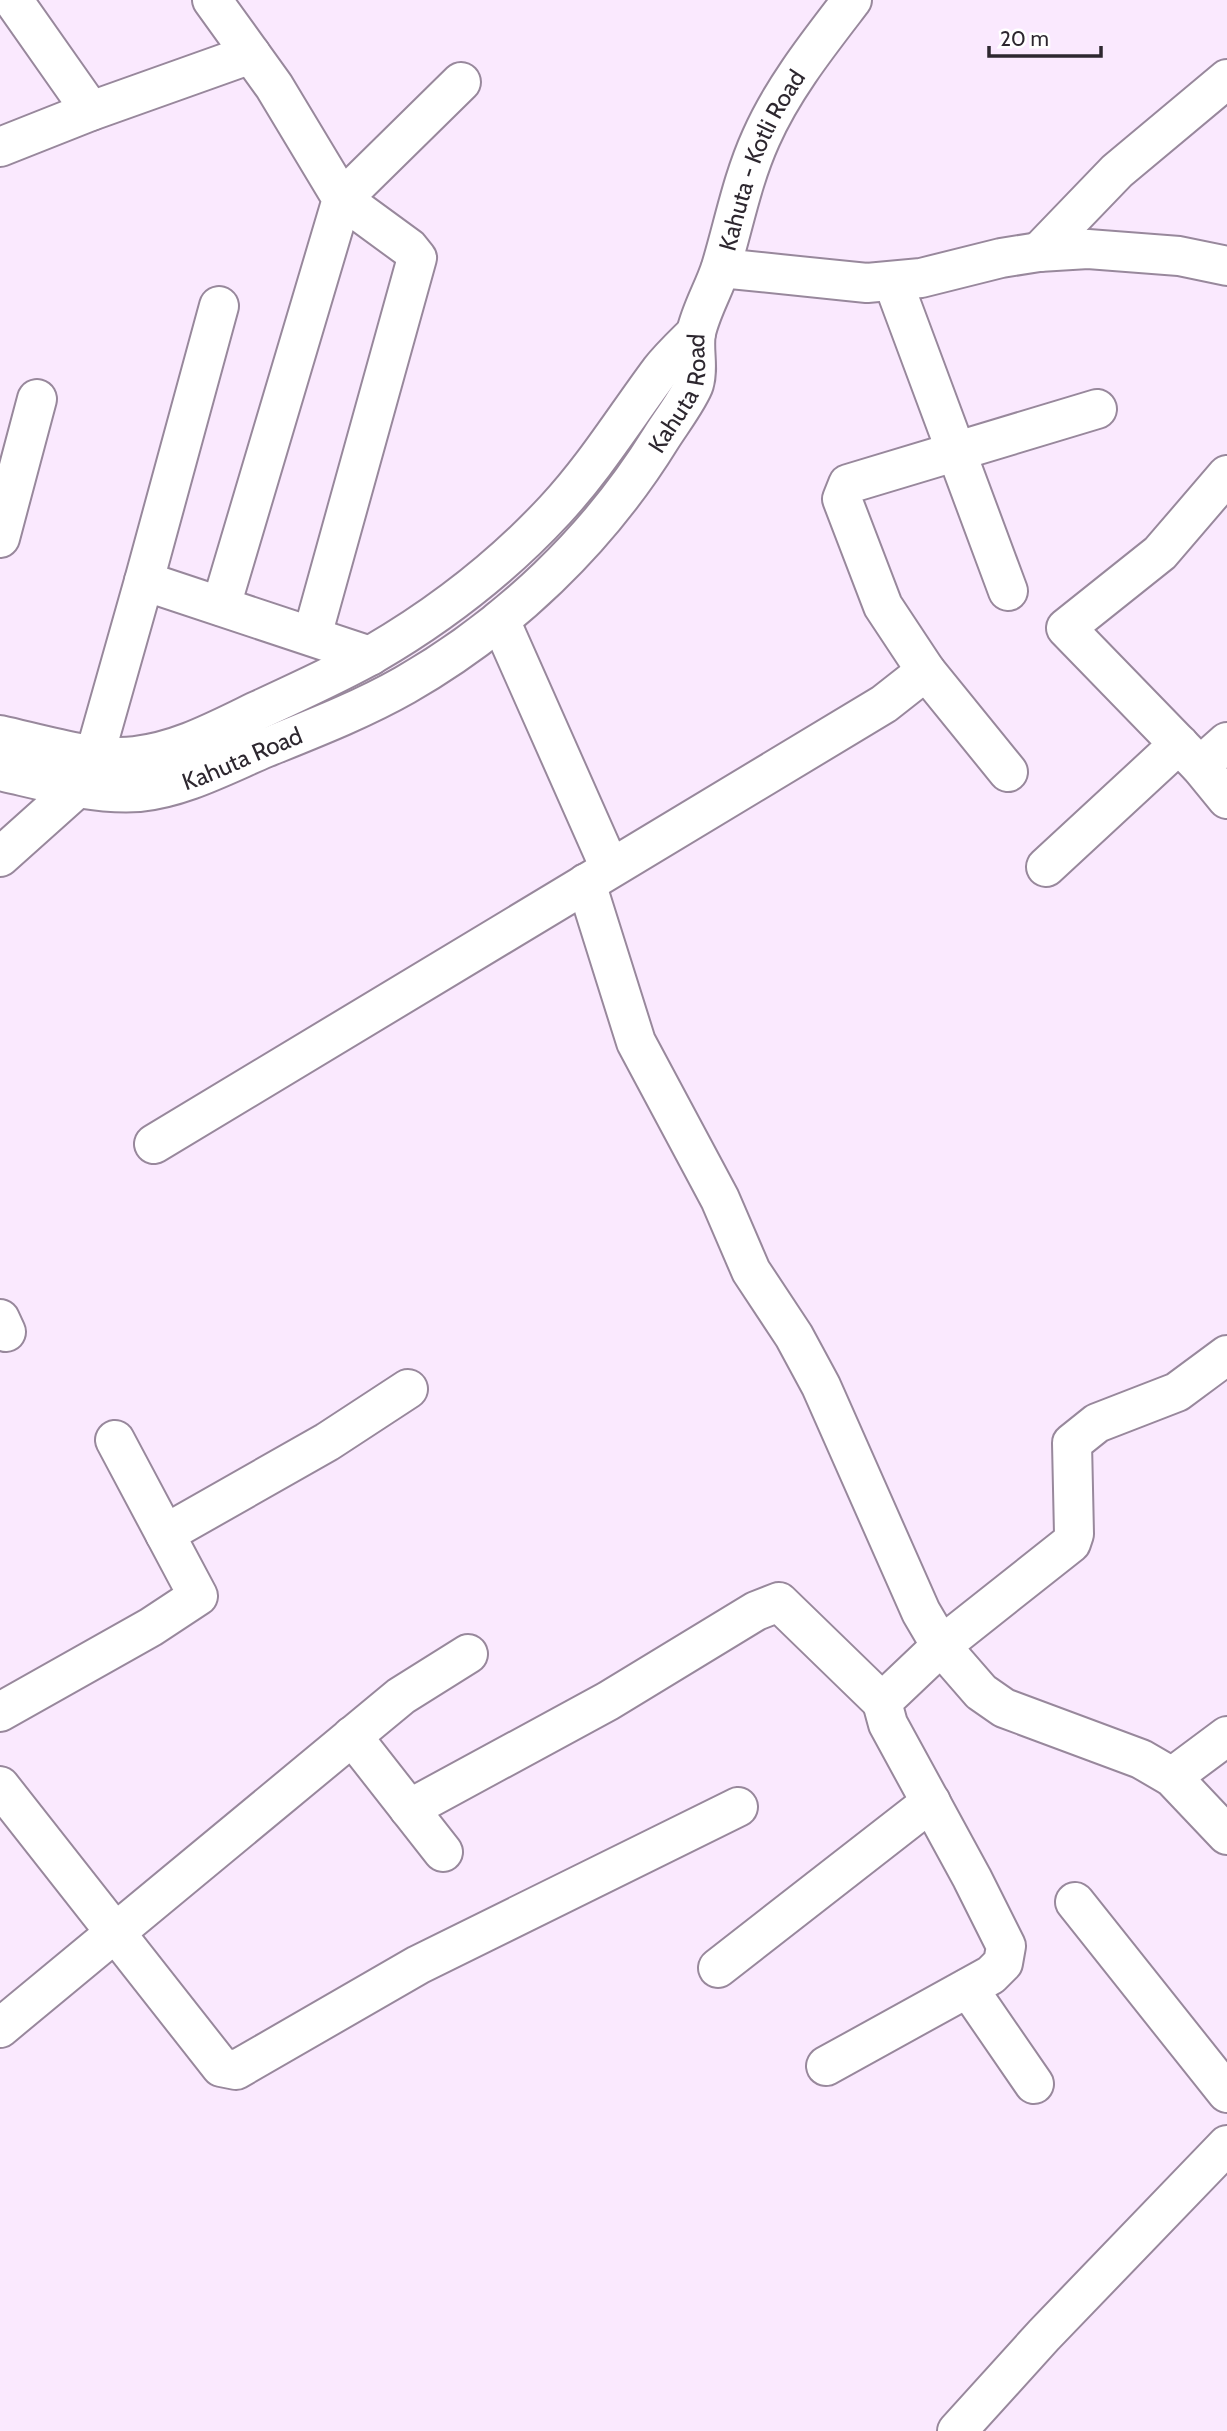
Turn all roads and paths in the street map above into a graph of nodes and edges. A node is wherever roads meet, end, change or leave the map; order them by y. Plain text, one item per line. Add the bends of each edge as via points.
1 (13, 0) edge
2 (212, 0) edge
3 (852, 0) edge
4 (251, 54) junction
5 (1227, 79) edge
6 (461, 82) dead end
7 (91, 111) junction
8 (0, 147) edge
9 (342, 199) junction
10 (1039, 252) junction
11 (1227, 267) edge
12 (721, 268) junction
13 (893, 282) junction
14 (219, 306) dead end
15 (696, 332) junction
16 (37, 399) dead end
17 (1097, 409) dead end
18 (955, 452) junction
19 (1227, 475) edge
20 (0, 538) edge
21 (144, 581) junction
22 (1008, 591) dead end
23 (221, 606) junction
24 (500, 620) junction
25 (312, 636) junction
26 (370, 656) junction
27 (926, 671) junction
28 (0, 735) edge
29 (1202, 751) edge
30 (95, 754) junction
31 (0, 771) edge
32 (1008, 772) dead end
33 (76, 789) junction
34 (1227, 799) edge
35 (0, 857) edge
36 (1046, 867) dead end
37 (598, 876) junction
38 (154, 1144) dead end
39 (1227, 1355) edge
40 (408, 1389) dead end
41 (115, 1440) dead end
42 (165, 1534) junction
43 (941, 1646) junction
44 (468, 1654) dead end
45 (882, 1702) junction
46 (0, 1713) edge
47 (352, 1736) junction
48 (1227, 1736) edge
49 (1172, 1777) junction
50 (0, 1786) edge
51 (931, 1802) junction
52 (738, 1807) dead end
53 (409, 1809) junction
54 (1227, 1835) edge
55 (443, 1852) dead end
56 (1075, 1902) dead end
57 (116, 1932) junction
58 (718, 1968) dead end
59 (968, 1988) junction
60 (0, 2028) edge
61 (826, 2066) dead end
62 (1034, 2084) dead end
63 (1227, 2093) edge
64 (1227, 2145) edge
65 (957, 2431) edge

1 - 7 street
2 - 4 street
3 - 12 street, Kahuta - Kotli Road via 793,81 761,137 741,190
4 - 7 street
4 - 9 street
5 - 10 street via 1117,170
6 - 9 street
7 - 8 street
9 - 23 street
9 - 25 street via 417,258
10 - 11 street via 1133,251
10 - 13 street
12 - 13 street via 867,284
12 - 15 street, Kahuta - Kotli Road
13 - 18 street
14 - 21 street
15 - 24 street, Kahuta Road via 694,384 631,483 585,539
15 - 26 street, Kahuta Road via 662,369 591,469 509,556 471,588
16 - 20 street
17 - 18 street
18 - 22 street
18 - 27 street via 848,484 842,499 883,606
19 - 29 street via 1160,553 1066,628
21 - 23 street
21 - 30 street
23 - 25 street
24 - 33 street, Kahuta Road via 403,686 199,776 138,792
24 - 37 street
25 - 26 street
26 - 30 street, Kahuta Road via 193,741 133,757
27 - 32 street
27 - 37 street via 884,705
28 - 30 street, Kahuta Road
29 - 34 street
29 - 36 street
31 - 33 street, Kahuta Road
33 - 35 street
37 - 38 street
37 - 43 street via 636,1042 720,1199 751,1271 821,1386 921,1612
39 - 43 street via 1177,1391 1097,1423 1072,1443 1071,1543
40 - 42 street via 327,1442
41 - 42 street
42 - 46 street via 198,1596
43 - 45 street
43 - 49 street via 981,1692 1004,1708 1141,1759
44 - 47 street via 401,1696
45 - 51 street via 888,1724
45 - 53 street via 779,1602
47 - 53 street
47 - 57 street
48 - 49 street
49 - 54 street
50 - 57 street
51 - 58 street
51 - 59 street via 1006,1945 1003,1963
52 - 57 street via 418,1965 236,2070 221,2067
53 - 55 street
56 - 63 street
57 - 60 street
59 - 61 street
59 - 62 street
64 - 65 street

